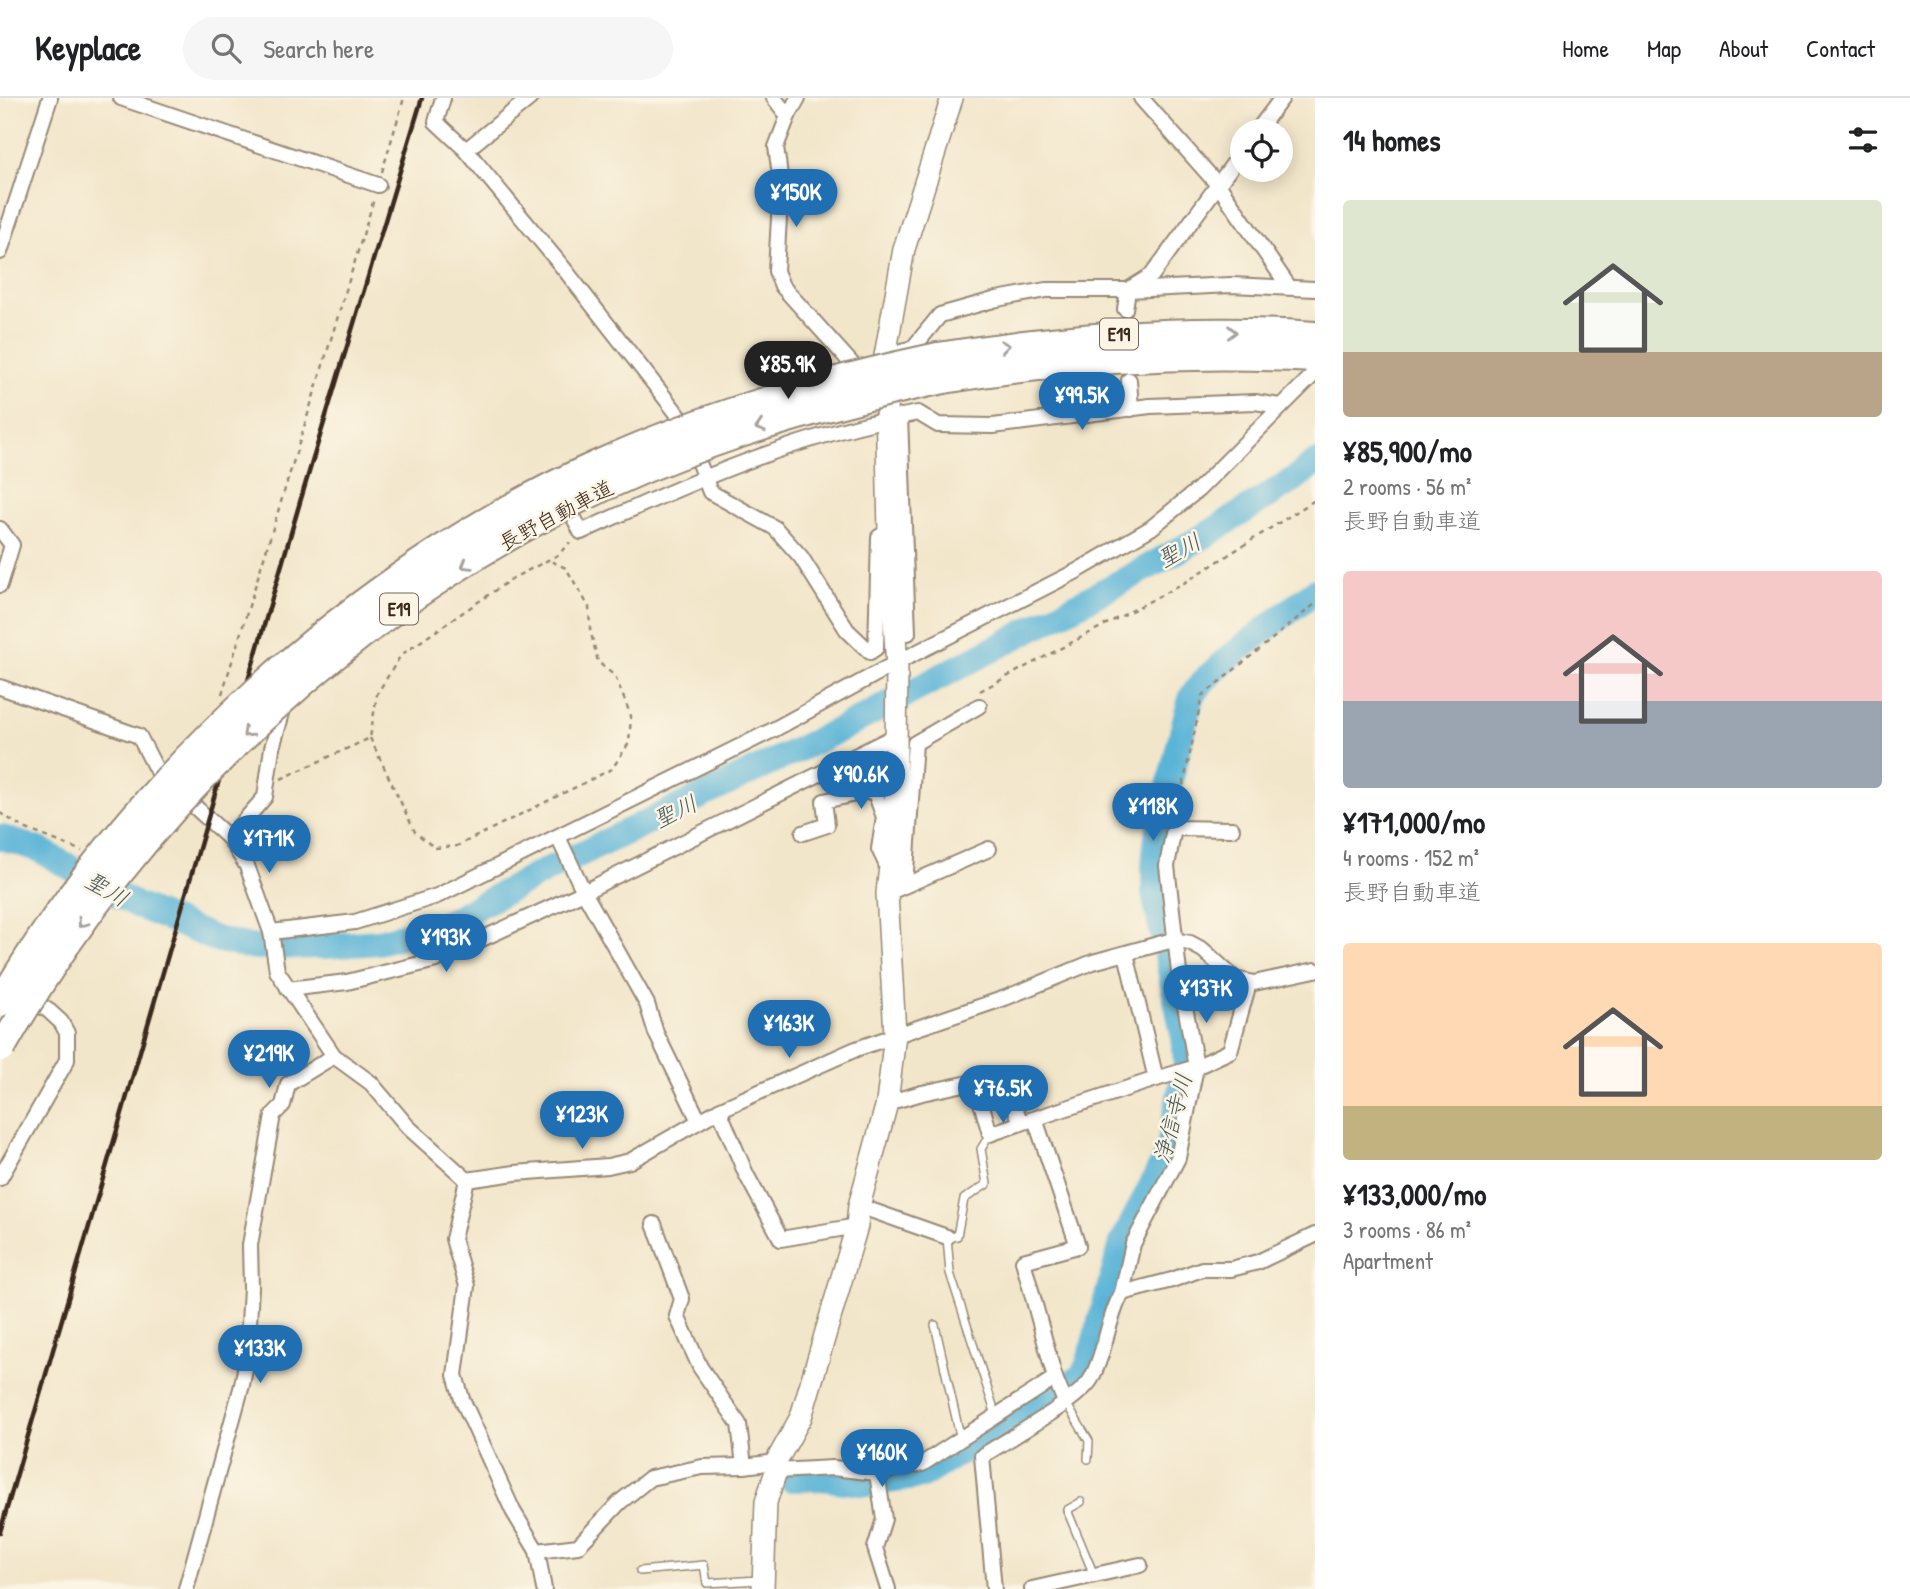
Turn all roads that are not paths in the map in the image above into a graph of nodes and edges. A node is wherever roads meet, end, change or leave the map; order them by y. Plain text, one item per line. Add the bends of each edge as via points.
1 (50, 98) edge
2 (121, 98) edge
3 (443, 98) edge
4 (530, 98) edge
5 (774, 98) edge
6 (798, 98) edge
7 (952, 98) edge
8 (1141, 98) edge
9 (1282, 98) edge
10 (788, 116) junction
11 (1266, 119) edge
12 (466, 150) junction
13 (1230, 170) edge
14 (378, 185) road end
15 (1219, 186) junction
16 (0, 252) edge
17 (1289, 287) junction
18 (1315, 289) edge
19 (1128, 290) junction
20 (1125, 309) dead end
21 (1306, 347) edge
22 (885, 356) junction
23 (852, 363) junction
24 (941, 368) junction
25 (1315, 373) edge
26 (1129, 380) dead end
27 (1280, 406) junction
28 (1131, 409) junction
29 (893, 417) junction
30 (683, 421) junction
31 (554, 477) junction
32 (703, 477) junction
33 (0, 529) edge
34 (897, 533) junction
35 (0, 585) edge
36 (908, 633) dead end
37 (896, 666) junction
38 (0, 687) edge
39 (979, 706) dead end
40 (897, 730) junction
41 (158, 773) junction
42 (1232, 829) dead end
43 (803, 833) dead end
44 (558, 837) junction
45 (229, 838) junction
46 (989, 849) dead end
47 (890, 870) junction
48 (896, 889) junction
49 (584, 892) junction
50 (271, 932) junction
51 (1175, 940) junction
52 (1126, 954) junction
53 (1315, 970) edge
54 (1250, 983) junction
55 (288, 989) junction
56 (0, 1003) edge
57 (895, 1034) junction
58 (1, 1050) edge
59 (334, 1056) junction
60 (1196, 1067) junction
61 (1156, 1079) junction
62 (975, 1081) junction
63 (887, 1103) junction
64 (719, 1110) junction
65 (699, 1121) junction
66 (1028, 1121) junction
67 (990, 1134) junction
68 (0, 1178) edge
69 (467, 1180) junction
70 (858, 1216) junction
71 (654, 1224) dead end
72 (1315, 1235) edge
73 (947, 1237) junction
74 (1122, 1293) junction
75 (935, 1325) dead end
76 (1056, 1379) junction
77 (1064, 1400) junction
78 (996, 1416) junction
79 (967, 1437) junction
80 (982, 1454) junction
81 (1088, 1459) dead end
82 (744, 1466) junction
83 (776, 1467) junction
84 (877, 1480) junction
85 (1081, 1502) dead end
86 (537, 1551) junction
87 (1140, 1565) dead end
88 (640, 1571) dead end
89 (1094, 1575) junction
90 (763, 1585) edge
91 (186, 1589) edge
92 (544, 1589) edge
93 (888, 1589) edge
94 (994, 1589) edge
95 (1032, 1589) edge

1 - 16 street
2 - 14 street
3 - 12 street via 436,122
4 - 12 street
5 - 10 street
6 - 10 street
7 - 22 street via 904,249
8 - 15 street
9 - 11 street
10 - 23 street via 776,147 781,182 776,271 782,286
12 - 30 street
13 - 15 street
15 - 17 street
15 - 19 street via 1152,275
17 - 18 street
17 - 19 street
19 - 20 street
19 - 22 street via 1046,290 997,299 940,315 913,348
21 - 24 highway, 長野自動車道 / E19 via 1210,332 1123,334 1032,342
22 - 23 street
22 - 29 street
23 - 30 street
24 - 56 highway, 長野自動車道 / E19, bridge via 794,391 718,415 592,466 474,530 400,578 295,658 191,754 96,863
24 -> 58 highway, 長野自動車道 / E19, bridge via 645,470 525,529 413,599 311,677 209,770 84,920
25 - 27 street
26 - 28 street
27 - 28 street via 1255,402
27 - 37 street via 1199,489 1151,528
28 - 29 street via 993,426 938,425 919,413
29 - 32 street via 795,444
29 - 34 street
30 - 31 street
30 - 32 street
31 - 32 street via 581,532
31 - 45 street via 423,552 302,640 272,748 265,797
32 - 34 street via 710,492 775,528 801,557 847,629 870,652 876,649 879,537
33 - 35 street via 12,545
34 - 36 street
34 - 37 street
37 - 40 street
37 - 44 street
38 - 41 street via 139,736
39 - 48 street via 915,743
40 - 47 street
40 - 49 street
41 - 45 street
41 - 68 street via 84,858 0,980 49,1010 67,1033 67,1060
42 - 51 street via 1174,828 1167,866
43 - 47 street via 827,825 824,802 874,790 884,817 879,849
44 - 49 street
44 - 50 street via 437,896 355,922
45 - 50 street via 247,866
46 - 48 street
47 - 48 street
48 - 57 street
49 - 55 street via 436,960 346,982
49 - 65 street via 647,1004 656,1033
50 - 55 street via 277,971
51 - 52 street
51 - 54 street via 1190,943 1235,979
51 - 60 street
52 - 57 street
52 - 61 street
53 - 54 street
54 - 60 street via 1230,1051
55 - 59 street
57 - 63 street
57 - 64 street
59 - 69 street via 371,1083 408,1126
59 - 91 street via 288,1084 283,1105 273,1115 250,1245 244,1372
60 - 61 street
60 - 74 street via 1178,1158 1133,1244
61 - 66 street
62 - 63 street
62 - 66 street via 1002,1076
62 - 67 street
63 - 70 street
64 - 65 street
64 - 70 street via 746,1174 781,1238
65 - 69 street via 630,1161
66 - 67 street
66 - 76 street via 1078,1246 1023,1261
67 - 73 lane via 981,1149 987,1184 964,1199 957,1236
69 - 86 street via 453,1239 467,1286 455,1375 513,1511
70 - 73 street
70 - 83 street via 801,1417
71 - 82 street via 682,1299 677,1316 700,1367 739,1423
72 - 74 street via 1258,1262 1231,1269 1202,1269
73 - 78 lane via 950,1273
74 - 77 street via 1090,1381
75 - 79 lane
76 - 77 street
76 - 78 street
77 - 80 street
77 - 81 lane via 1088,1441
78 - 79 street
79 - 80 street
79 - 84 street via 922,1464
80 - 94 street
82 - 83 street
82 - 86 street via 702,1466 650,1478 578,1546
83 - 84 street via 832,1468
83 - 90 street via 766,1502
84 - 93 street via 884,1519 875,1548
85 - 89 lane via 1067,1510
86 - 92 street
87 - 89 street
88 - 90 lane via 704,1565 707,1583
89 - 95 street

